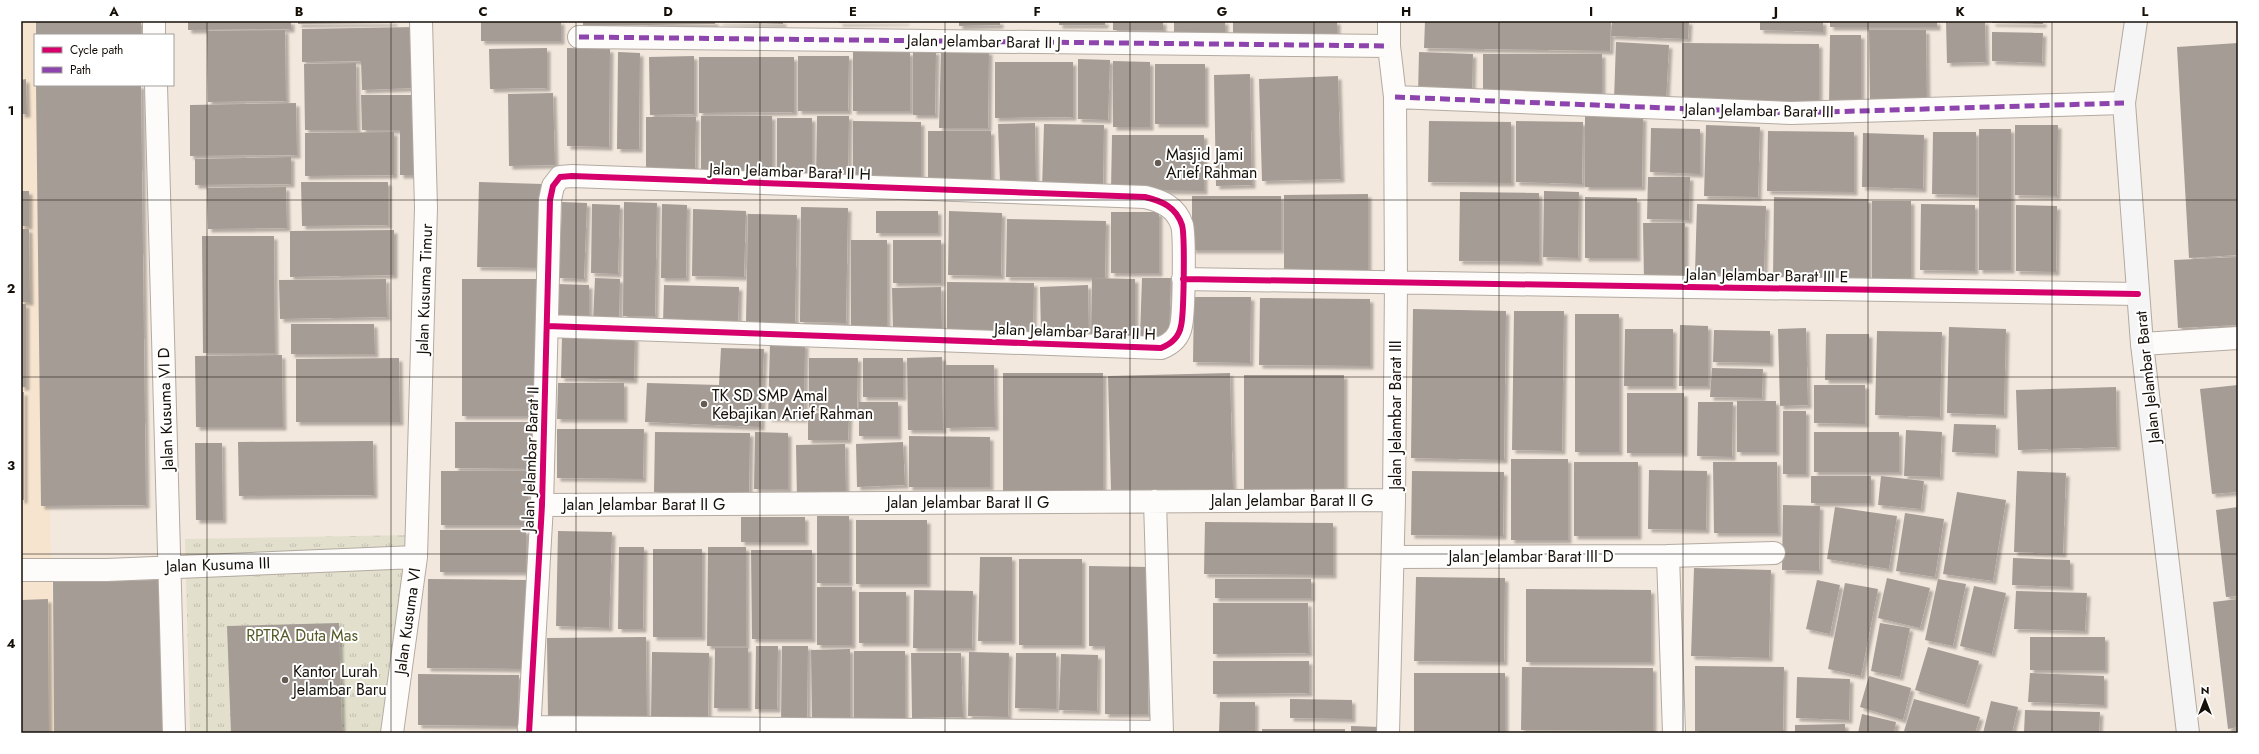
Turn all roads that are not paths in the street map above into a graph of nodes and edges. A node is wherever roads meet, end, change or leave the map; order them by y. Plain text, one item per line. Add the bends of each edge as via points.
1 (154, 21) edge
2 (421, 21) edge
3 (1389, 21) edge
4 (2136, 21) edge
5 (154, 34) edge
6 (579, 37) dead end
7 (1389, 46) junction
8 (156, 86) edge
9 (1395, 97) junction
10 (2124, 103) junction
11 (554, 186) joint
12 (1183, 279) junction
13 (1396, 284) junction
14 (2138, 294) junction
15 (547, 326) junction
16 (2238, 338) edge
17 (2142, 344) junction
18 (1394, 500) junction
19 (1156, 501) junction
20 (542, 504) junction
21 (1774, 554) dead end
22 (1668, 556) junction
23 (416, 557) junction
24 (1393, 557) junction
25 (170, 566) junction
26 (21, 570) edge
27 (529, 730) edge
28 (174, 733) edge
29 (392, 733) edge
30 (1162, 733) edge
31 (1388, 733) edge
32 (1674, 733) edge
33 (2188, 733) edge

1 - 5 street
2 - 23 street, Jalan Kusuma Timur via 426,208
3 - 7 street, Jalan Jelambar Barat III
4 - 10 street, Jalan Jelambar Barat
6 - 7 street, Jalan Jelambar Barat II J
7 - 9 street, Jalan Jelambar Barat III
8 - 25 street, Jalan Kusuma VI D
9 - 10 street, Jalan Jelambar Barat III via 1791,113
9 - 13 street, Jalan Jelambar Barat III
10 - 14 street, Jalan Jelambar Barat
11 - 12 street, Jalan Jelambar Barat II H via 560,177 572,176 1145,198 1161,201 1171,208 1182,226
11 - 15 street, Jalan Jelambar Barat II via 550,200
12 - 13 street, Jalan Jelambar Barat III E
12 - 15 street, Jalan Jelambar Barat II H via 1181,327 1170,344 1161,348
13 - 14 street, Jalan Jelambar Barat III E via 1441,282
13 - 18 street, Jalan Jelambar Barat III
14 - 17 street, Jalan Jelambar Barat
15 - 20 street, Jalan Jelambar Barat II
16 - 17 street
17 - 33 street, Jalan Jelambar Barat
18 - 19 street, Jalan Jelambar Barat II G
18 - 24 street, Jalan Jelambar Barat III
19 - 20 street, Jalan Jelambar Barat II G
19 - 30 street
20 - 27 street, Jalan Jelambar Barat II
21 - 22 street, Jalan Jelambar Barat III D
22 - 24 street, Jalan Jelambar Barat III D
22 - 32 street
23 - 25 street, Jalan Kusuma III
23 - 29 street, Jalan Kusuma VI
24 - 31 street, Jalan Jelambar Barat III
25 - 26 street, Jalan Kusuma III via 107,570
25 - 28 street, Jalan Kusuma VI D
27 - 30 street

